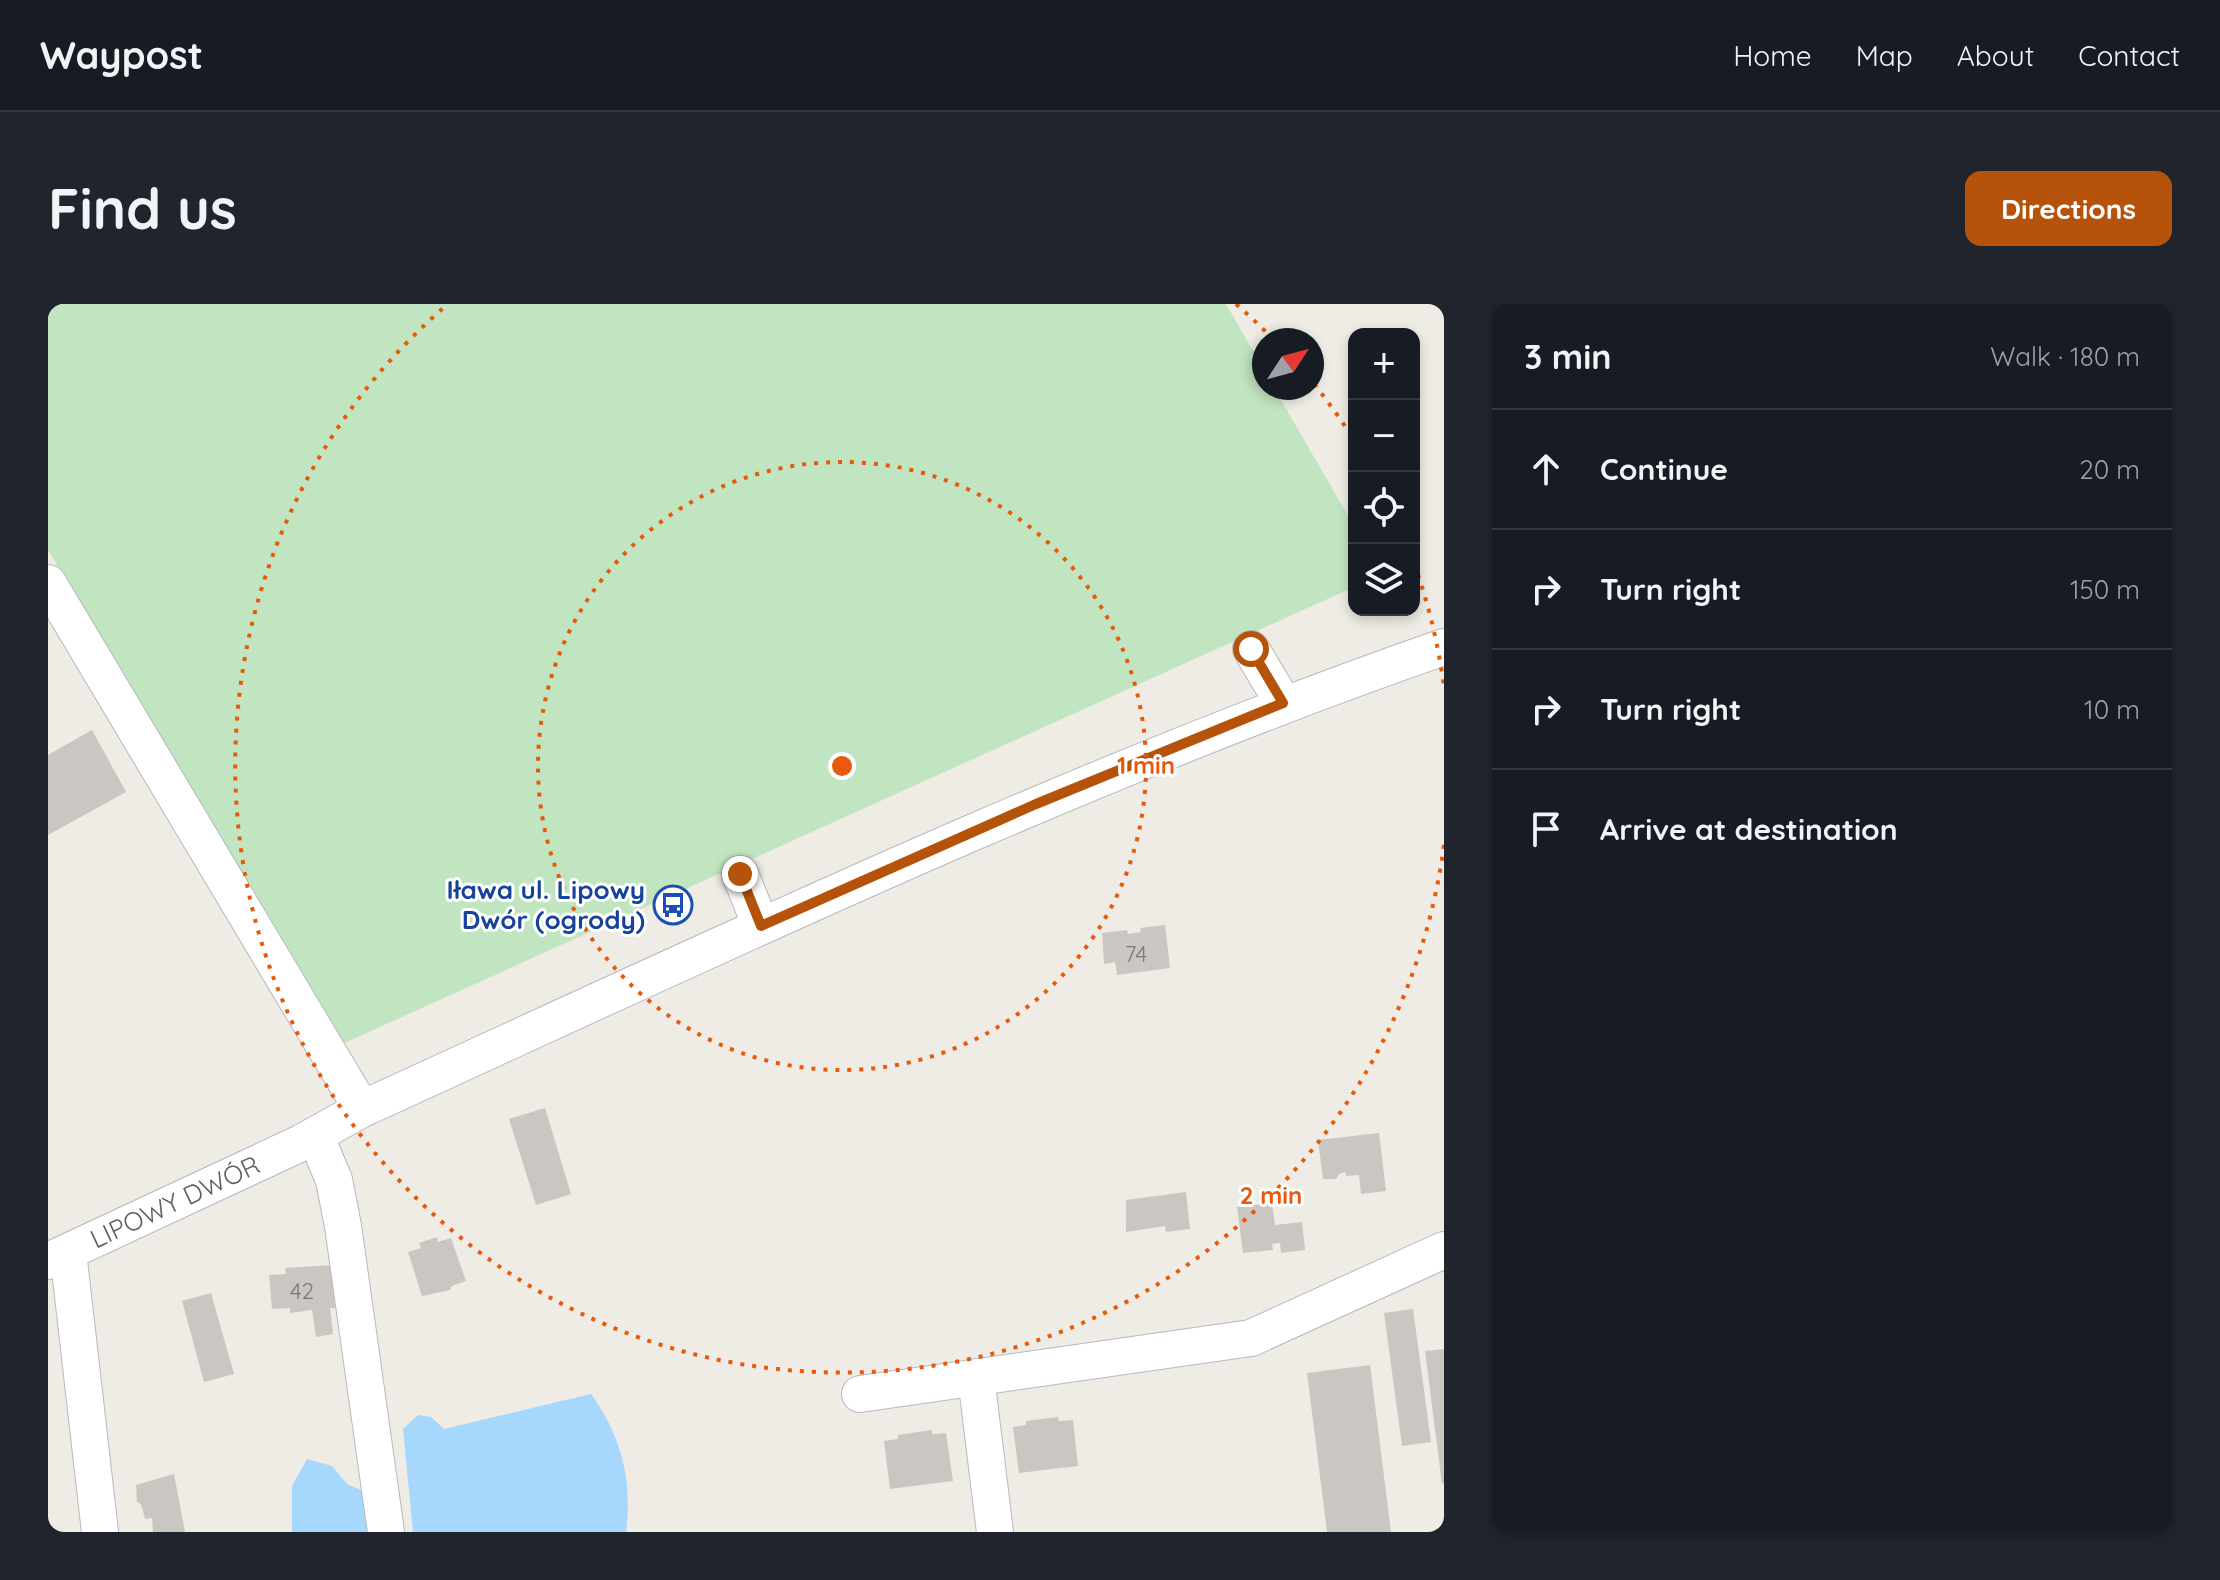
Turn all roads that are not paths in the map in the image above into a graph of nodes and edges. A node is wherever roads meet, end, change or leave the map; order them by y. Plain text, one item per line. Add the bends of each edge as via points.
1 (48, 583) edge
2 (1444, 647) edge
3 (1251, 649) dead end
4 (1283, 703) junction
5 (740, 874) dead end
6 (761, 926) junction
7 (362, 1109) junction
8 (308, 1139) junction
9 (1444, 1250) edge
10 (58, 1257) edge
11 (976, 1377) junction
12 (860, 1394) dead end
13 (100, 1532) edge
14 (386, 1532) edge
15 (995, 1532) edge

1 - 7 street
2 - 4 street, LIPOWY DWÓR
3 - 4 street
4 - 6 street, LIPOWY DWÓR via 1036,804
5 - 6 street
6 - 7 street, LIPOWY DWÓR
7 - 8 street, LIPOWY DWÓR
8 - 10 street, LIPOWY DWÓR
8 - 14 street via 334,1180
9 - 11 street via 1251,1338
10 - 13 street
11 - 12 street
11 - 15 street

